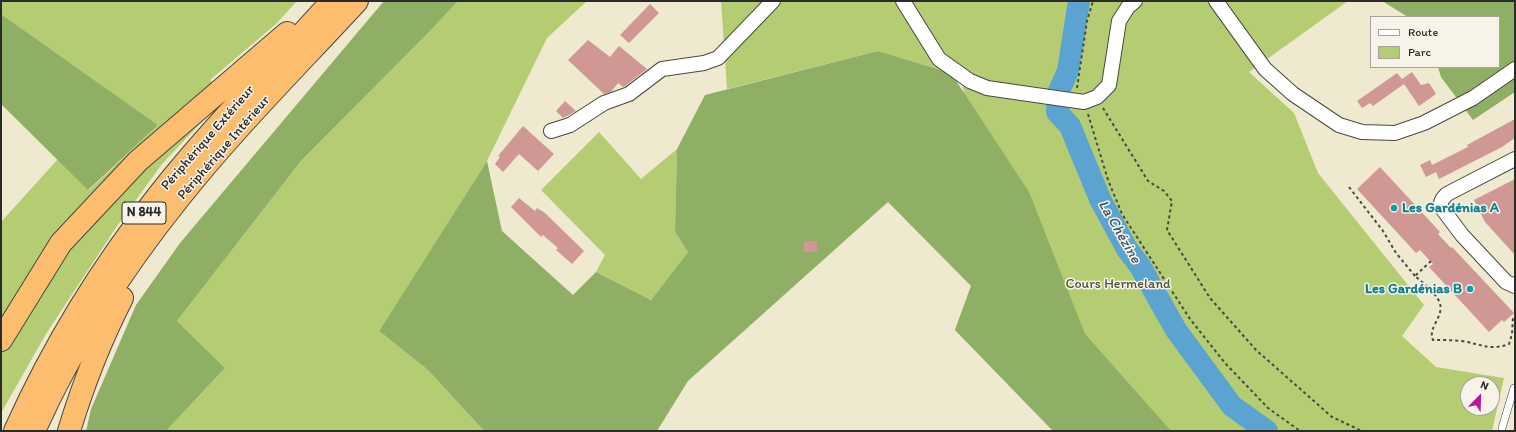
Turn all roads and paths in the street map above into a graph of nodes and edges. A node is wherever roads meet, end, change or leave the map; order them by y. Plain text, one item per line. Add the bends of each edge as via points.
1 (332, 1) edge
2 (357, 1) edge
3 (773, 1) edge
4 (903, 1) edge
5 (1093, 1) edge
6 (1135, 1) edge
7 (1216, 1) edge
8 (312, 23) junction
9 (1515, 69) edge
10 (1085, 100) junction
11 (551, 131) dead end
12 (1515, 159) edge
13 (1348, 187) dead end
14 (145, 243) junction
15 (1430, 261) dead end
16 (1415, 276) junction
17 (1515, 286) edge
18 (1513, 317) dead end
19 (1, 340) edge
20 (1515, 388) edge
21 (1502, 428) dead end
22 (15, 431) edge
23 (34, 431) edge
24 (69, 431) edge
25 (1300, 431) edge
26 (1362, 431) edge

1 - 8 highway, Périphérique Extérieur / N 844
2 - 14 highway, Périphérique Intérieur / N 844 via 200,172
3 - 11 street via 718,58 704,63 662,69 629,94 604,103 570,125
4 - 10 street via 939,59 970,81 987,88 1050,98
5 - 10 path via 1087,21
6 - 10 street via 1119,21 1109,85
7 - 9 street via 1265,69 1293,94 1338,125 1362,132 1395,133 1424,123 1473,98
8 - 19 highway via 298,23 138,161 61,243
8 - 22 highway, Périphérique Extérieur / N 844 via 209,136 135,225 66,330
10 - 25 path via 1108,180 1122,214 1141,244 1190,319 1225,363 1268,408
10 - 26 path via 1148,181 1164,191 1172,201 1167,230 1210,298 1256,350 1294,385 1332,418
12 - 17 street via 1446,194 1441,207 1462,235 1506,282
13 - 16 path
14 - 23 highway, Périphérique Intérieur / N 844 via 81,340
14 - 24 highway via 143,264 110,321
15 - 16 path
16 - 18 path via 1440,303 1439,315 1430,335 1433,340 1460,341 1500,348 1509,344
20 - 21 lane

